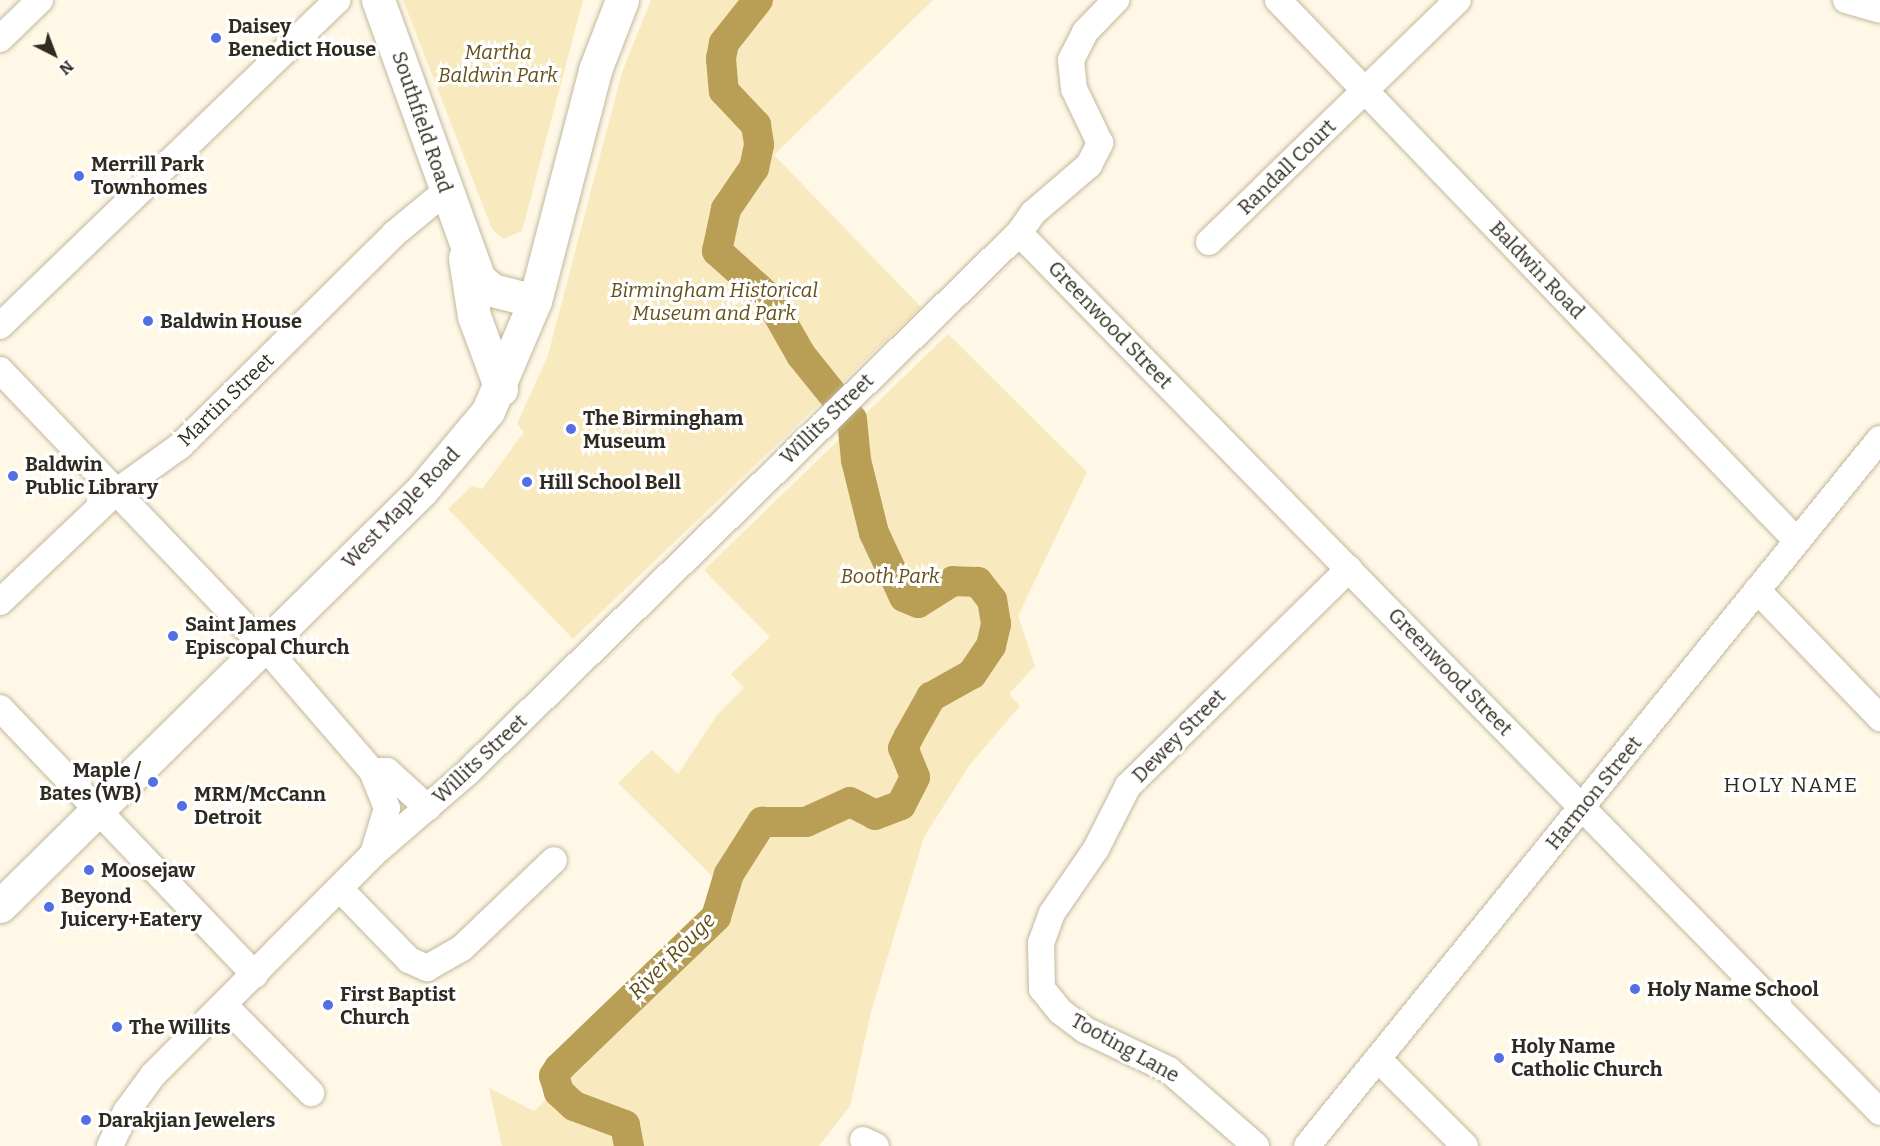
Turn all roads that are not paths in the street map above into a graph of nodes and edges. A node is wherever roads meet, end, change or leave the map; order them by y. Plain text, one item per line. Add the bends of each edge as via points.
1 (40, 0) edge
2 (337, 0) edge
3 (378, 0) edge
4 (622, 0) edge
5 (1116, 0) edge
6 (1278, 0) edge
7 (1458, 0) edge
8 (1846, 0) edge
9 (1880, 10) edge
10 (0, 39) edge
11 (1366, 92) junction
12 (446, 191) junction
13 (1019, 233) junction
14 (1209, 242) dead end
15 (463, 245) junction
16 (535, 301) junction
17 (0, 326) edge
18 (0, 370) edge
19 (501, 389) junction
20 (1880, 439) edge
21 (116, 492) junction
22 (1796, 540) junction
23 (1349, 569) junction
24 (1757, 590) junction
25 (0, 602) edge
26 (265, 647) junction
27 (0, 708) edge
28 (1880, 718) edge
29 (372, 771) junction
30 (1582, 807) junction
31 (428, 808) junction
32 (99, 810) junction
33 (372, 855) junction
34 (554, 860) dead end
35 (342, 891) junction
36 (0, 906) edge
37 (1045, 930) joint
38 (255, 975) junction
39 (224, 1005) junction
40 (1378, 1059) junction
41 (311, 1093) dead end
42 (1880, 1112) edge
43 (110, 1146) edge
44 (1256, 1146) edge
45 (1307, 1146) edge
46 (1465, 1146) edge

1 - 10 street
2 - 17 street
3 - 12 main road, Southfield Road
4 - 16 main road, West Maple Road via 595,70
5 - 13 street, Willits Street via 1085,32 1071,60 1074,89 1098,132 1096,155
6 - 11 street, Baldwin Road
7 - 11 street, Randall Court
8 - 9 street
11 - 14 street, Randall Court
11 - 22 street, Baldwin Road
12 - 15 main road, Southfield Road
12 - 21 street, Martin Street via 394,234 180,446
13 - 23 street, Greenwood Street
13 - 31 street, Willits Street
15 - 16 main road, Southfield Road via 479,279 492,290
15 - 19 main road, Southfield Road via 474,316
16 - 19 main road, West Maple Road
18 - 21 street
19 - 26 main road, West Maple Road via 441,470
20 - 22 street, Harmon Street
21 - 25 street, Martin Street
21 - 26 street
22 - 24 street, Harmon Street
23 - 30 street, Greenwood Street
23 - 37 street, Dewey Street via 1138,774
24 - 28 street
24 - 30 street, Harmon Street
26 - 29 street
26 - 32 main road, West Maple Road
27 - 32 street
29 - 31 street, Willits Street via 387,771
29 - 33 street via 387,808
30 - 40 street, Harmon Street
30 - 42 street, Greenwood Street
31 - 33 street, Willits Street
32 - 36 main road, West Maple Road
32 - 38 street
33 - 35 street, Willits Street
34 - 35 street via 450,958 427,968 409,960
35 - 38 street, Willits Street
37 - 44 street, Tooting Lane via 1038,970 1050,1001 1085,1030 1169,1070
38 - 39 street, Willits Street
39 - 41 street
39 - 43 street, Willits Street via 138,1093
40 - 45 street, Harmon Street
40 - 46 street

